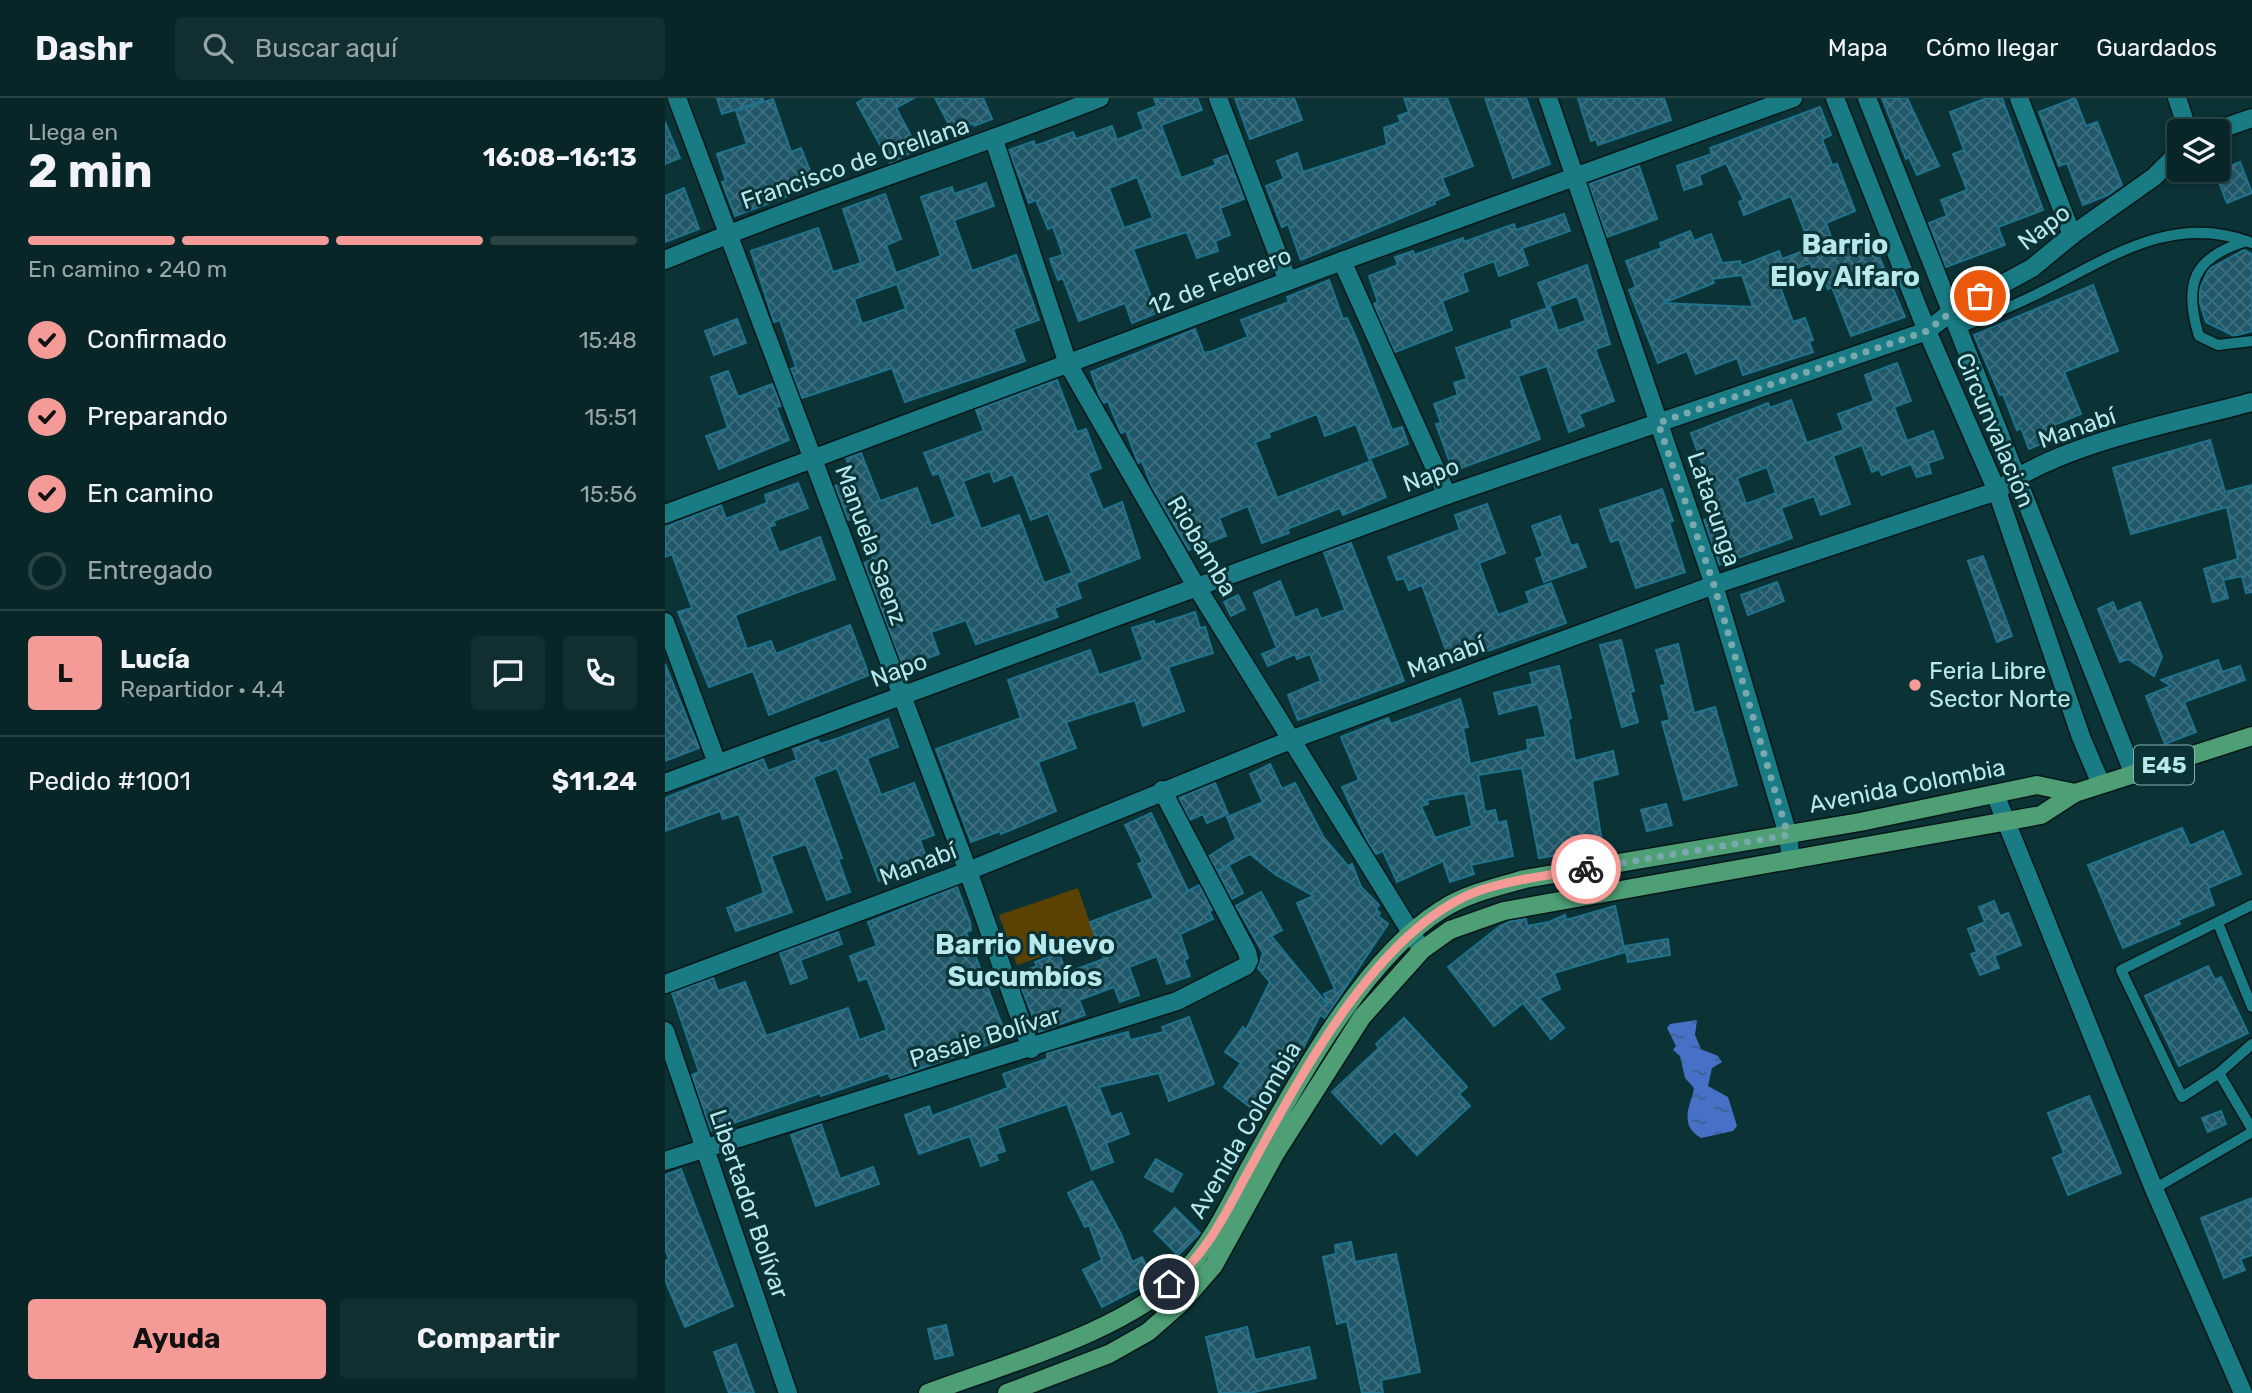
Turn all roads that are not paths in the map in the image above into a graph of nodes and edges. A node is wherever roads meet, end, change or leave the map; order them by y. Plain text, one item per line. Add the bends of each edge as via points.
1 (677, 98) edge
2 (1100, 98) edge
3 (1217, 98) edge
4 (1548, 98) edge
5 (1793, 98) edge
6 (1835, 98) edge
7 (1867, 98) edge
8 (2019, 98) edge
9 (2177, 98) edge
10 (2252, 118) edge
11 (2184, 119) edge
12 (2230, 126) edge
13 (993, 140) junction
14 (2167, 164) edge
15 (1573, 177) junction
16 (727, 234) junction
17 (2072, 235) junction
18 (2250, 242) edge
19 (665, 260) edge
20 (1342, 261) junction
21 (1288, 281) junction
22 (1954, 321) junction
23 (1927, 331) junction
24 (2252, 341) edge
25 (1068, 364) junction
26 (2252, 402) edge
27 (1658, 423) junction
28 (813, 458) junction
29 (2018, 476) junction
30 (1997, 491) junction
31 (1447, 495) junction
32 (665, 514) edge
33 (1714, 585) junction
34 (1196, 586) junction
35 (665, 622) edge
36 (899, 696) junction
37 (2252, 736) edge
38 (1293, 739) junction
39 (717, 763) junction
40 (2134, 775) junction
41 (665, 783) edge
42 (2101, 784) junction
43 (1162, 790) junction
44 (2075, 793) junction
45 (1995, 794) junction
46 (2004, 822) junction
47 (1788, 835) junction
48 (1791, 860) junction
49 (968, 871) junction
50 (2252, 905) edge
51 (2218, 923) junction
52 (1412, 933) junction
53 (1422, 950) junction
54 (665, 984) edge
55 (2252, 1007) edge
56 (665, 1031) edge
57 (2252, 1044) edge
58 (1031, 1049) junction
59 (2219, 1073) junction
60 (2252, 1131) edge
61 (704, 1150) junction
62 (665, 1161) edge
63 (2154, 1189) junction
64 (788, 1393) edge
65 (928, 1393) edge
66 (1007, 1393) edge
67 (2243, 1393) edge

1 - 16 street, Manuela Saenz
2 - 13 street, Francisco de Orellana
3 - 21 street
4 - 15 street, Latacunga
5 - 15 street, 12 de Febrero
6 - 23 street, Circunvalación
7 - 22 street, Circunvalación
8 - 17 street
9 - 11 street
10 - 12 street
13 - 16 street, Francisco de Orellana
13 - 25 street, Riobamba
14 - 17 street, Napo
15 - 20 street, 12 de Febrero
15 - 27 street, Latacunga
16 - 19 street, Francisco de Orellana
16 - 28 street, Manuela Saenz
17 - 22 street, Napo
18 - 22 lane via 2221,233 2183,233 2142,241 2041,292
18 - 24 lane via 2225,248 2207,259 2194,280 2190,306 2199,336 2218,345
20 - 21 street, 12 de Febrero
20 - 31 street
21 - 25 street, 12 de Febrero
22 - 23 street, Napo
22 - 29 street, Circunvalación
23 - 27 street, Napo
23 - 30 street, Circunvalación
25 - 28 street, 12 de Febrero
25 - 34 street, Riobamba
26 - 29 street, Manabí via 2083,450
27 - 31 street, Napo
27 - 33 street, Latacunga
28 - 32 street, 12 de Febrero
28 - 36 street, Manuela Saenz
29 - 30 street, Manabí
29 - 40 street, Circunvalación
30 - 33 street, Manabí
30 - 42 street, Circunvalación
31 - 34 street, Napo
33 - 38 street, Manabí
33 - 47 street, Latacunga
34 - 36 street, Napo
34 - 38 street, Riobamba
35 - 39 street
36 - 39 street, Napo
36 - 49 street, Manuela Saenz
37 - 40 main road, Avenida Colombia / E45
38 - 43 street, Manabí
38 - 52 street, Riobamba
39 - 41 street, Napo
40 - 42 main road, Avenida Colombia / E45
42 - 44 main road, Avenida Colombia / E45
43 - 49 street, Manabí
43 - 58 street, Pasaje Bolívar via 1249,960 1177,1001
44 - 45 main road, Avenida Colombia via 2037,785
44 - 46 main road, Avenida Colombia / E45 via 2041,815
45 - 46 street
45 - 47 main road, Avenida Colombia
46 - 48 main road, Avenida Colombia / E45
46 - 63 street
47 - 48 street, Latacunga
47 - 52 main road, Avenida Colombia via 1525,879 1440,910
48 - 53 main road, Avenida Colombia / E45 via 1504,911 1450,930
49 - 54 street, Manabí
49 - 58 street, Manuela Saenz
50 - 51 lane
51 - 55 lane
51 - 59 lane via 2120,970 2182,1097
52 - 53 street, Riobamba
52 - 65 main road, Avenida Colombia via 1347,1005 1276,1120 1220,1227 1184,1272 1138,1308 1076,1337
53 - 66 main road, Avenida Colombia / E45 via 1362,1017 1275,1154 1214,1265 1181,1303 1148,1332 1109,1354
56 - 61 street, Libertador Bolívar
57 - 59 lane
58 - 61 street, Pasaje Bolívar
59 - 60 lane
60 - 63 lane
61 - 62 street, Pasaje Bolívar
61 - 64 street, Libertador Bolívar
63 - 67 street

